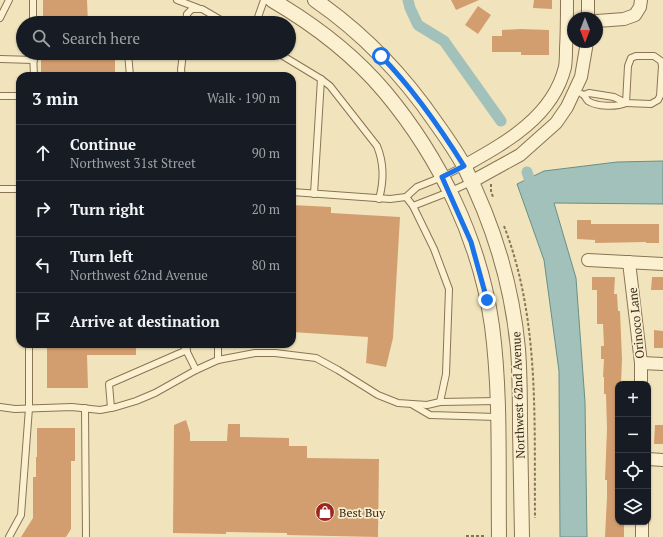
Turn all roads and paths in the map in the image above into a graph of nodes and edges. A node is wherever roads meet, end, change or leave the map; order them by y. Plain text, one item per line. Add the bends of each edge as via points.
1 (10, 0) edge
2 (33, 0) edge
3 (177, 0) edge
4 (264, 0) edge
5 (272, 0) edge
6 (315, 0) edge
7 (567, 0) edge
8 (588, 0) edge
9 (641, 0) edge
10 (202, 9) junction
11 (569, 12) edge
12 (588, 12) edge
13 (33, 16) edge
14 (187, 16) edge
15 (214, 16) edge
16 (258, 16) edge
17 (0, 18) edge
18 (603, 21) edge
19 (567, 48) edge
20 (586, 48) edge
21 (16, 58) edge
22 (0, 59) edge
23 (34, 60) edge
24 (129, 60) edge
25 (182, 60) edge
26 (290, 60) edge
27 (34, 72) edge
28 (130, 72) edge
29 (181, 72) edge
30 (321, 79) junction
31 (559, 82) junction
32 (580, 92) junction
33 (0, 96) edge
34 (16, 96) edge
35 (626, 103) junction
36 (541, 112) junction
37 (558, 125) junction
38 (464, 166) junction
39 (442, 177) junction
40 (471, 182) junction
41 (0, 189) edge
42 (16, 189) edge
43 (296, 192) edge
44 (449, 192) junction
45 (314, 194) junction
46 (406, 197) junction
47 (379, 199) junction
48 (413, 206) junction
49 (588, 260) dead end
50 (629, 262) junction
51 (663, 264) edge
52 (29, 348) edge
53 (218, 348) edge
54 (187, 350) joint
55 (218, 360) junction
56 (641, 363) junction
57 (663, 364) edge
58 (196, 370) junction
59 (641, 381) edge
60 (497, 401) junction
61 (440, 402) junction
62 (412, 404) junction
63 (0, 407) edge
64 (29, 408) junction
65 (85, 408) junction
66 (111, 408) junction
67 (497, 417) junction
68 (651, 459) edge
69 (663, 460) edge
70 (642, 525) edge
71 (466, 536) dead end
72 (484, 536) edge
73 (9, 537) edge
74 (86, 537) edge
75 (498, 537) edge
76 (522, 537) edge
77 (642, 537) edge

1 - 17 lane
2 - 13 lane
3 - 10 lane
4 - 16 lane
5 - 39 street, Northwest 62nd Avenue via 330,40 374,80 414,130
6 - 38 street, Northwest 62nd Avenue via 361,37 400,75
7 - 11 street
8 - 12 street
9 - 18 street via 635,15 624,19
10 - 14 lane via 192,9
10 - 15 lane
19 - 31 street via 565,66
20 - 32 street
21 - 22 lane
23 - 27 lane
24 - 28 lane
25 - 29 lane
26 - 30 lane
30 - 45 lane
30 - 47 lane via 330,86 377,146 383,168
31 - 32 street
31 - 36 street
32 - 35 lane via 614,97
32 - 35 lane via 588,101 598,104 614,107
32 - 37 street via 567,107
33 - 34 lane
35 - 35 lane via 651,104 658,100 662,66 654,56 631,58 628,66
36 - 37 street
36 - 38 street via 510,138
37 - 40 street via 524,151
38 - 39 lane
38 - 40 street, Northwest 62nd Avenue
39 - 44 street, Northwest 62nd Avenue
39 - 46 lane via 417,187
40 - 44 lane
40 - 76 street, Northwest 62nd Avenue via 498,249 514,320 520,378
41 - 42 lane
43 - 45 lane
44 - 48 lane
44 - 60 street, Northwest 62nd Avenue via 471,242 487,300 495,352
45 - 47 lane
46 - 47 lane
46 - 48 lane
48 - 61 lane via 434,249 449,289 446,374
49 - 50 street
50 - 51 street
50 - 56 street, Orinoco Lane
52 - 64 lane
53 - 55 lane
54 - 58 lane
54 - 66 lane via 109,384
55 - 58 lane
55 - 62 lane via 255,352 316,358 378,395 398,403
56 - 57 street
56 - 59 street, Orinoco Lane
58 - 66 lane via 143,398
60 - 61 lane
60 - 67 street, Northwest 62nd Avenue
61 - 62 lane via 427,405
62 - 67 lane via 430,415
63 - 64 lane
64 - 65 lane
64 - 73 lane via 21,514
65 - 66 lane
65 - 74 lane
67 - 75 street, Northwest 62nd Avenue
68 - 69 street
70 - 77 street
71 - 72 path

